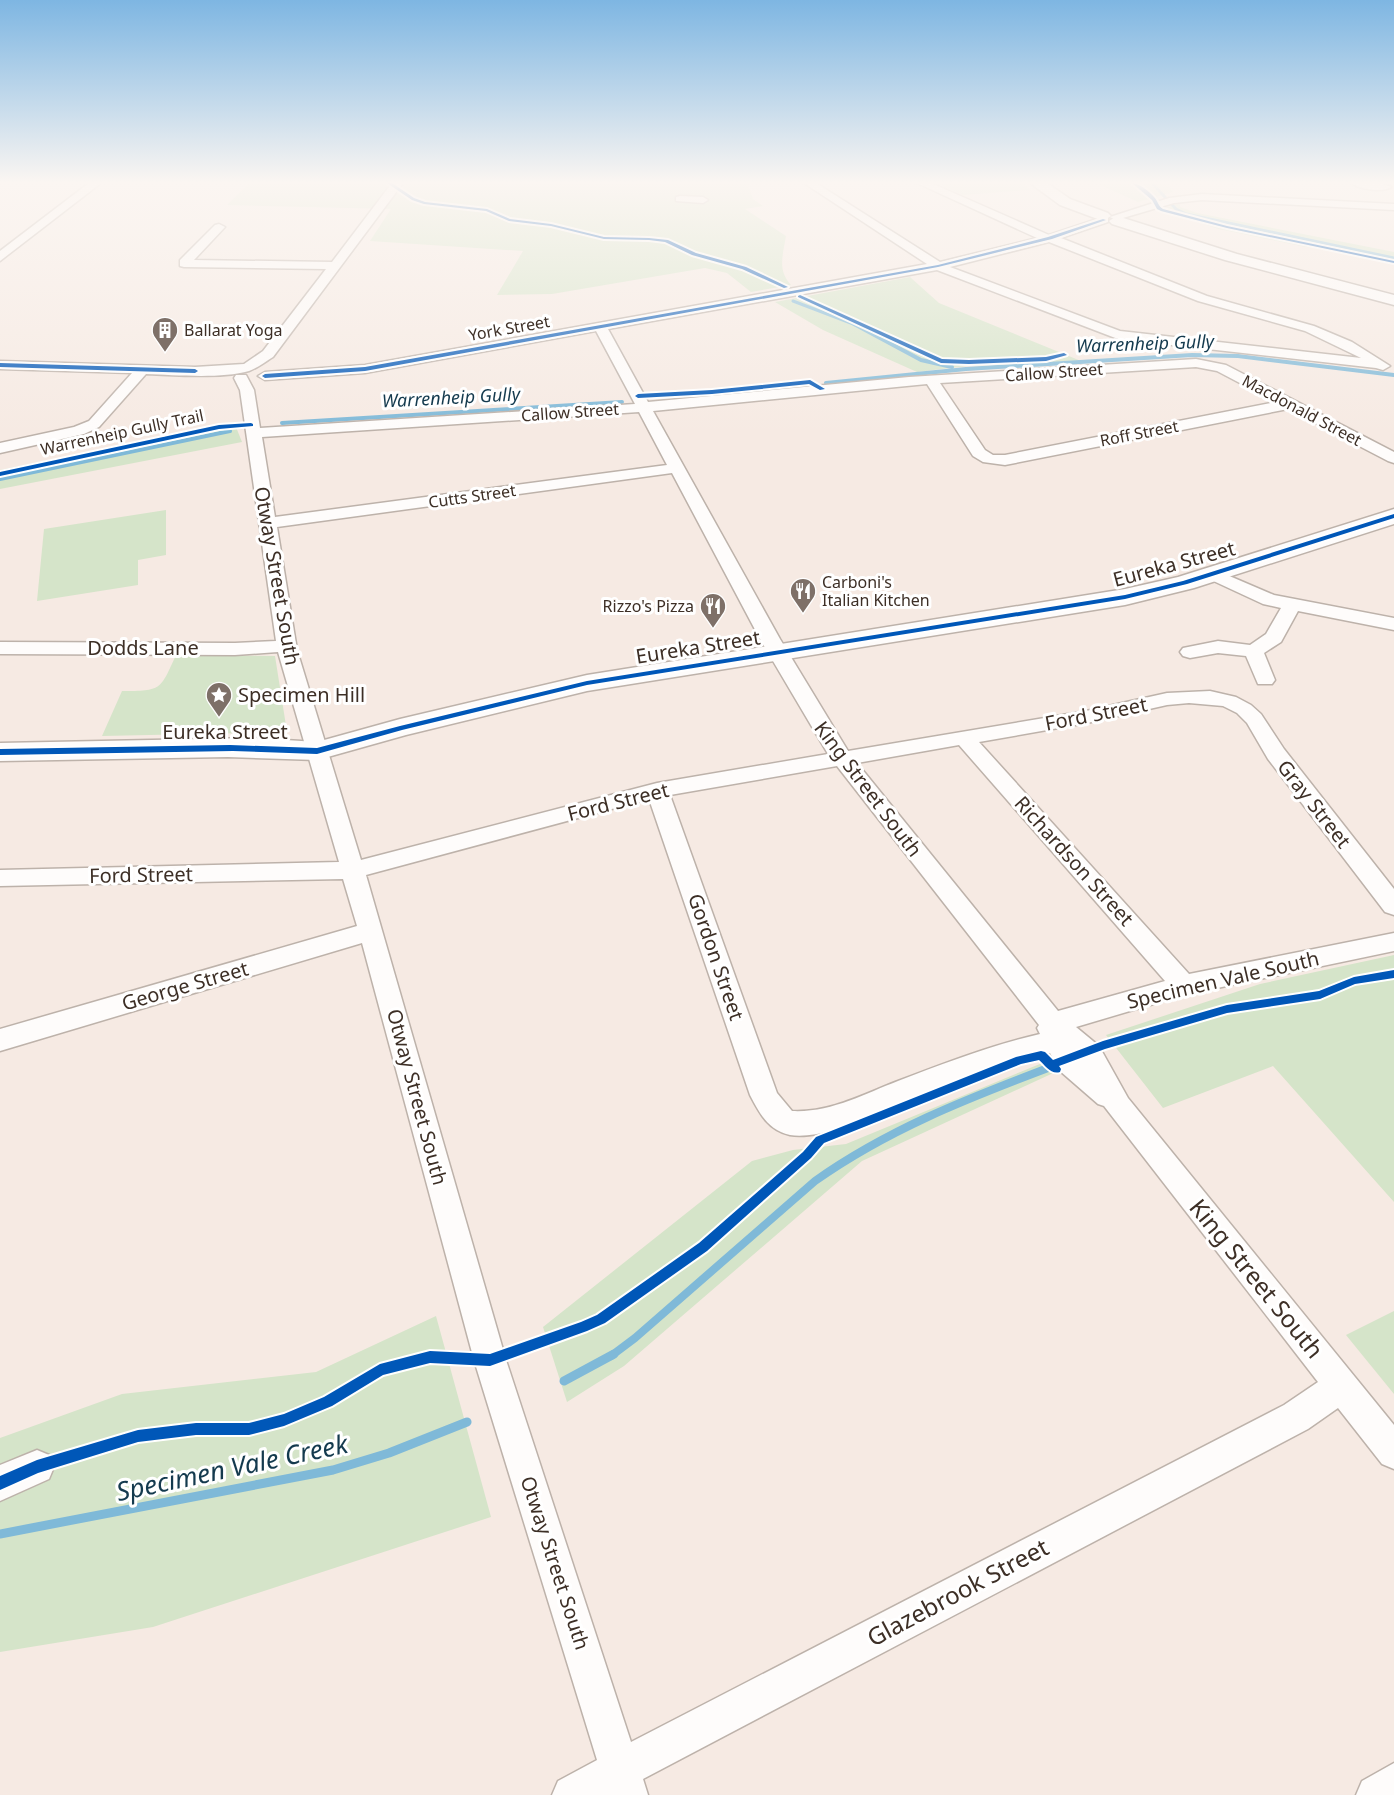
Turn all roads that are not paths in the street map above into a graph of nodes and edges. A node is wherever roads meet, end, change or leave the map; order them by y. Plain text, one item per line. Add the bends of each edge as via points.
1 (335, 266) edge
2 (934, 267) edge
3 (940, 267) edge
4 (1118, 267) edge
5 (1268, 267) edge
6 (1394, 300) edge
7 (600, 327) junction
8 (1118, 335) junction
9 (1230, 348) junction
10 (1155, 349) junction
11 (1128, 351) dead end
12 (1210, 364) joint
13 (0, 365) edge
14 (1388, 366) edge
15 (143, 369) junction
16 (254, 372) junction
17 (931, 380) junction
18 (1289, 404) junction
19 (644, 407) junction
20 (253, 434) junction
21 (0, 448) edge
22 (1394, 458) edge
23 (677, 468) junction
24 (1394, 516) edge
25 (267, 523) junction
26 (1223, 571) junction
27 (1292, 604) junction
28 (1394, 613) edge
29 (1385, 622) edge
30 (286, 646) junction
31 (0, 648) edge
32 (1254, 651) junction
33 (778, 652) junction
34 (1190, 652) dead end
35 (1265, 680) dead end
36 (1234, 703) joint
37 (964, 738) junction
38 (316, 747) junction
39 (0, 752) edge
40 (842, 759) junction
41 (657, 790) junction
42 (354, 870) junction
43 (0, 878) edge
44 (1394, 906) edge
45 (371, 932) junction
46 (1394, 942) edge
47 (1184, 985) junction
48 (1050, 1025) junction
49 (0, 1040) edge
50 (782, 1120) joint
51 (1341, 1386) junction
52 (1394, 1452) edge
53 (37, 1467) dead end
54 (0, 1483) edge
55 (624, 1783) edge
56 (1394, 1783) edge
57 (572, 1795) edge
58 (1376, 1795) edge

1 - 16 street
2 - 7 street, York Street
3 - 8 street
4 - 14 street via 1205,299 1320,333
5 - 6 street
7 - 16 street, York Street via 365,369 304,374
7 - 19 street, King Street South
8 - 9 street
8 - 10 street
9 - 10 street, Callow Street
9 - 14 street, Callow Street
10 - 11 street, Callow Street
12 - 17 street, Callow Street
12 - 18 street, Macdonald Street
13 - 15 street, York Street
15 - 16 street, York Street
15 - 21 street via 94,424 79,431
16 - 20 street, Otway Street South
17 - 18 street, Roff Street via 979,453 989,459 1005,460
17 - 19 street, Callow Street
18 - 22 street, Macdonald Street
19 - 20 street, Callow Street
19 - 23 street, King Street South
20 - 25 street, Otway Street South
23 - 25 street, Cutts Street
23 - 33 street, King Street South
24 - 26 street, Eureka Street
25 - 30 street, Otway Street South
26 - 27 street via 1260,597
26 - 33 street, Eureka Street via 1125,597
27 - 29 street
27 - 32 street via 1274,638
28 - 29 street
30 - 31 street, Dodds Lane
30 - 38 street, Otway Street South
32 - 34 street via 1218,647
32 - 35 street
33 - 38 street, Eureka Street via 587,683
33 - 40 street, King Street South
36 - 37 street, Ford Street via 1194,696
36 - 44 street, Gray Street via 1262,729 1276,754
37 - 40 street, Ford Street
37 - 47 street, Richardson Street
38 - 39 street, Eureka Street
38 - 42 street, Otway Street South
40 - 41 street, Ford Street
40 - 48 street, King Street South
41 - 42 street, Ford Street
41 - 50 street, Gordon Street via 764,1095
42 - 43 street, Ford Street
42 - 45 street, Otway Street South
45 - 49 street, George Street
45 - 55 street, Otway Street South via 490,1360
46 - 47 street, Specimen Vale South
47 - 48 street, Specimen Vale South
48 - 50 street, Specimen Vale South via 990,1058 830,1118 798,1124
48 - 51 street, King Street South via 1070,1063 1118,1106
51 - 52 street, King Street South
51 - 55 street, Glazebrook Street via 1296,1417
53 - 54 street
55 - 57 street, Glazebrook Street
56 - 58 street

